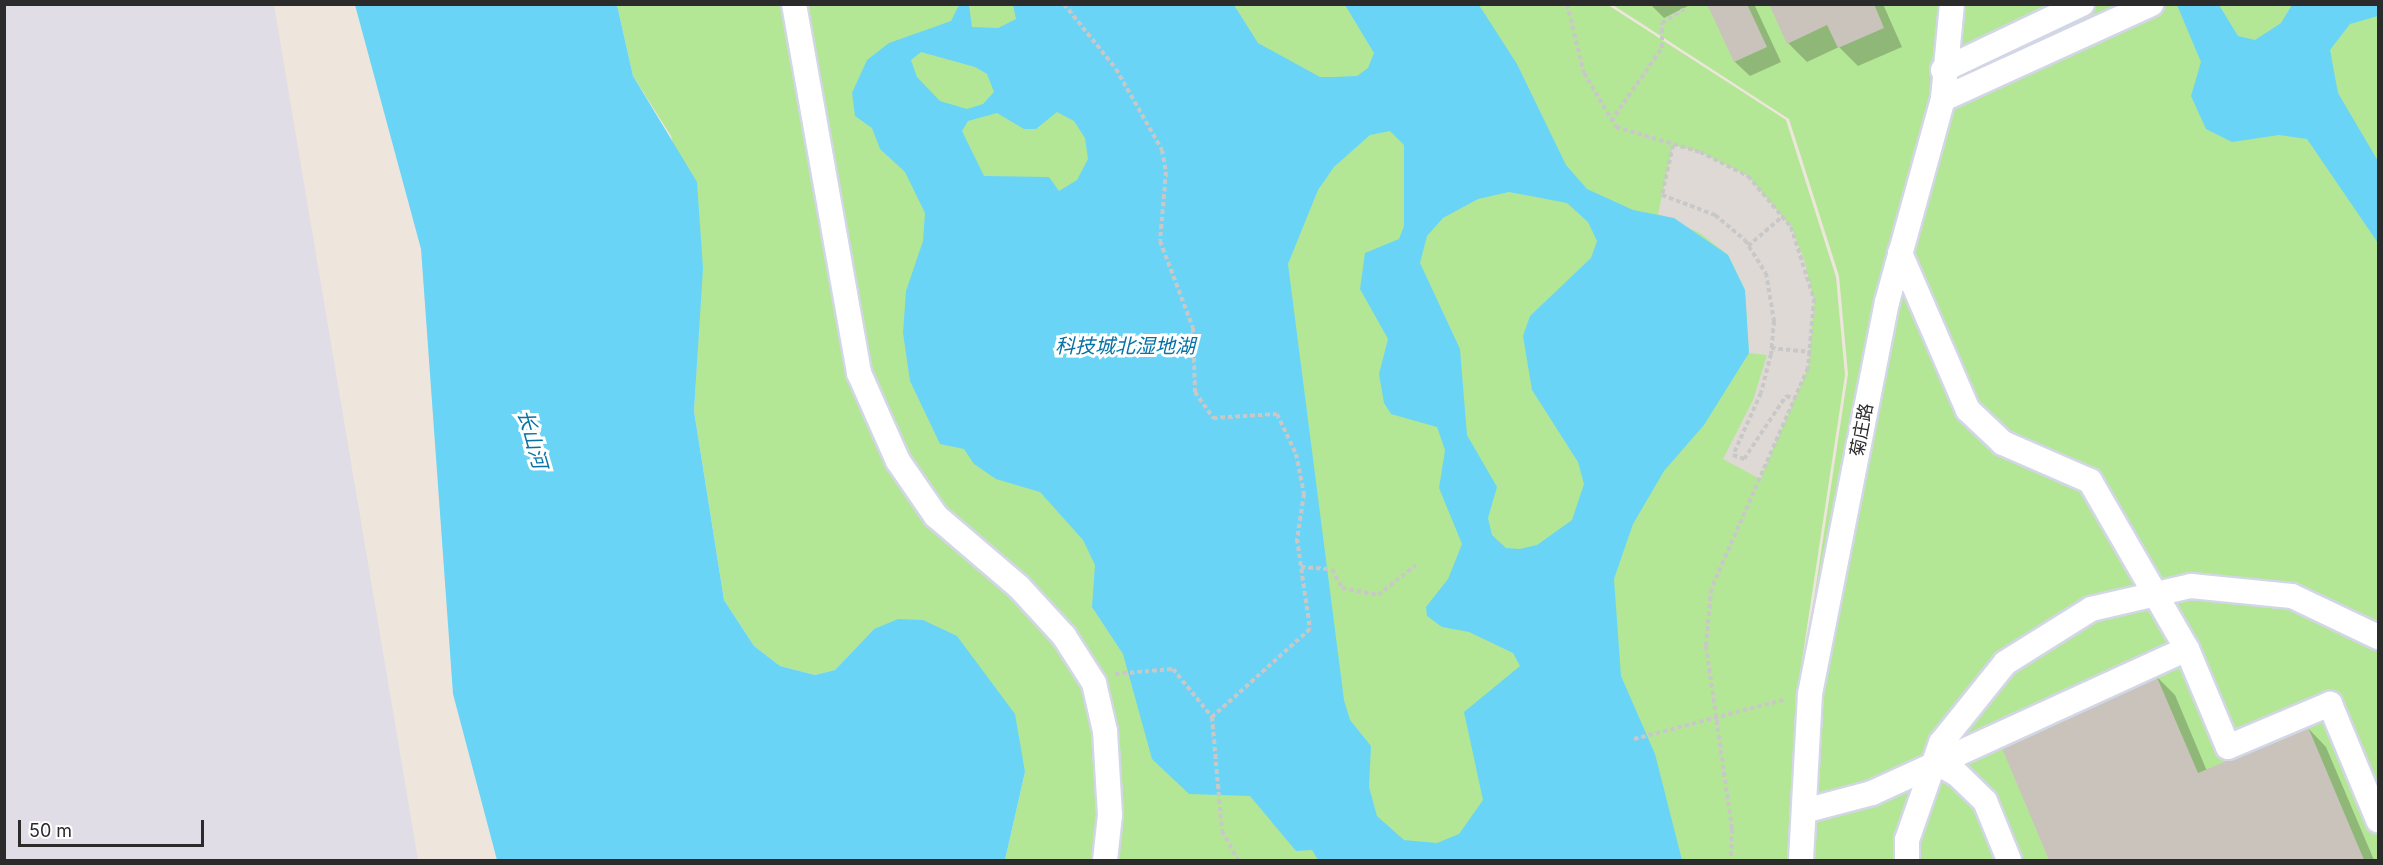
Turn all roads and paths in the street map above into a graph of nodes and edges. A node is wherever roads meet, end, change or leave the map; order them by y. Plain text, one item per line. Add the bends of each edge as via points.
1 (794, 4) edge
2 (1064, 4) edge
3 (1567, 4) edge
4 (1952, 4) edge
5 (2082, 4) edge
6 (2151, 4) edge
7 (1684, 9) dead end
8 (1943, 70) junction
9 (1943, 99) junction
10 (1611, 121) junction
11 (1672, 145) junction
12 (1783, 216) junction
13 (1748, 246) junction
14 (1900, 253) junction
15 (1772, 348) junction
16 (1811, 352) junction
17 (1795, 399) junction
18 (1416, 565) dead end
19 (1301, 567) junction
20 (2157, 593) junction
21 (2379, 637) edge
22 (2187, 649) junction
23 (1089, 676) junction
24 (1810, 694) junction
25 (1715, 714) junction
26 (1212, 717) junction
27 (1634, 739) dead end
28 (1935, 762) junction
29 (1804, 812) junction
30 (2379, 820) edge
31 (1105, 861) edge
32 (1238, 861) edge
33 (1731, 861) edge
34 (1801, 861) edge
35 (1907, 861) edge
36 (2009, 861) edge

1 - 23 street via 844,306 859,374 874,416 936,516 1019,587 1064,636
2 - 19 path via 1116,69 1162,150 1166,172 1160,242 1184,292 1193,328 1195,392 1213,418 1277,414 1296,454 1304,494 1297,539
3 - 10 path via 1584,73
4 - 8 street, 菊庄路
5 - 8 street
6 - 9 street
7 - 10 path via 1662,23 1662,48
8 - 9 street, 菊庄路
9 - 14 street, 菊庄路
10 - 11 path via 1642,138
11 - 12 path via 1700,152 1748,176
11 - 13 path via 1662,195 1715,215
12 - 13 path
12 - 16 path via 1805,262 1814,298
13 - 15 path via 1766,273 1774,321
14 - 20 street via 1968,410 2003,443 2090,481
14 - 24 street, 菊庄路
15 - 16 path
15 - 17 path via 1761,393 1733,456 1744,459 1786,396
16 - 17 path
17 - 25 path via 1711,589 1706,646
18 - 19 path via 1378,595 1342,588 1332,569
19 - 26 path via 1310,629
20 - 21 street via 2191,586 2292,596
20 - 22 street
20 - 28 street via 2091,609 2005,663 1941,743
22 - 28 street
22 - 30 street via 2228,747 2330,704
23 - 26 path via 1173,669
23 - 31 street via 1104,731 1110,815
24 - 25 path
24 - 29 street, 菊庄路
25 - 27 path
25 - 33 path via 1732,830
26 - 32 path via 1222,831
28 - 29 street via 1872,793
28 - 35 street via 1907,840
28 - 36 street via 1957,774 1984,801
29 - 34 street, 菊庄路

